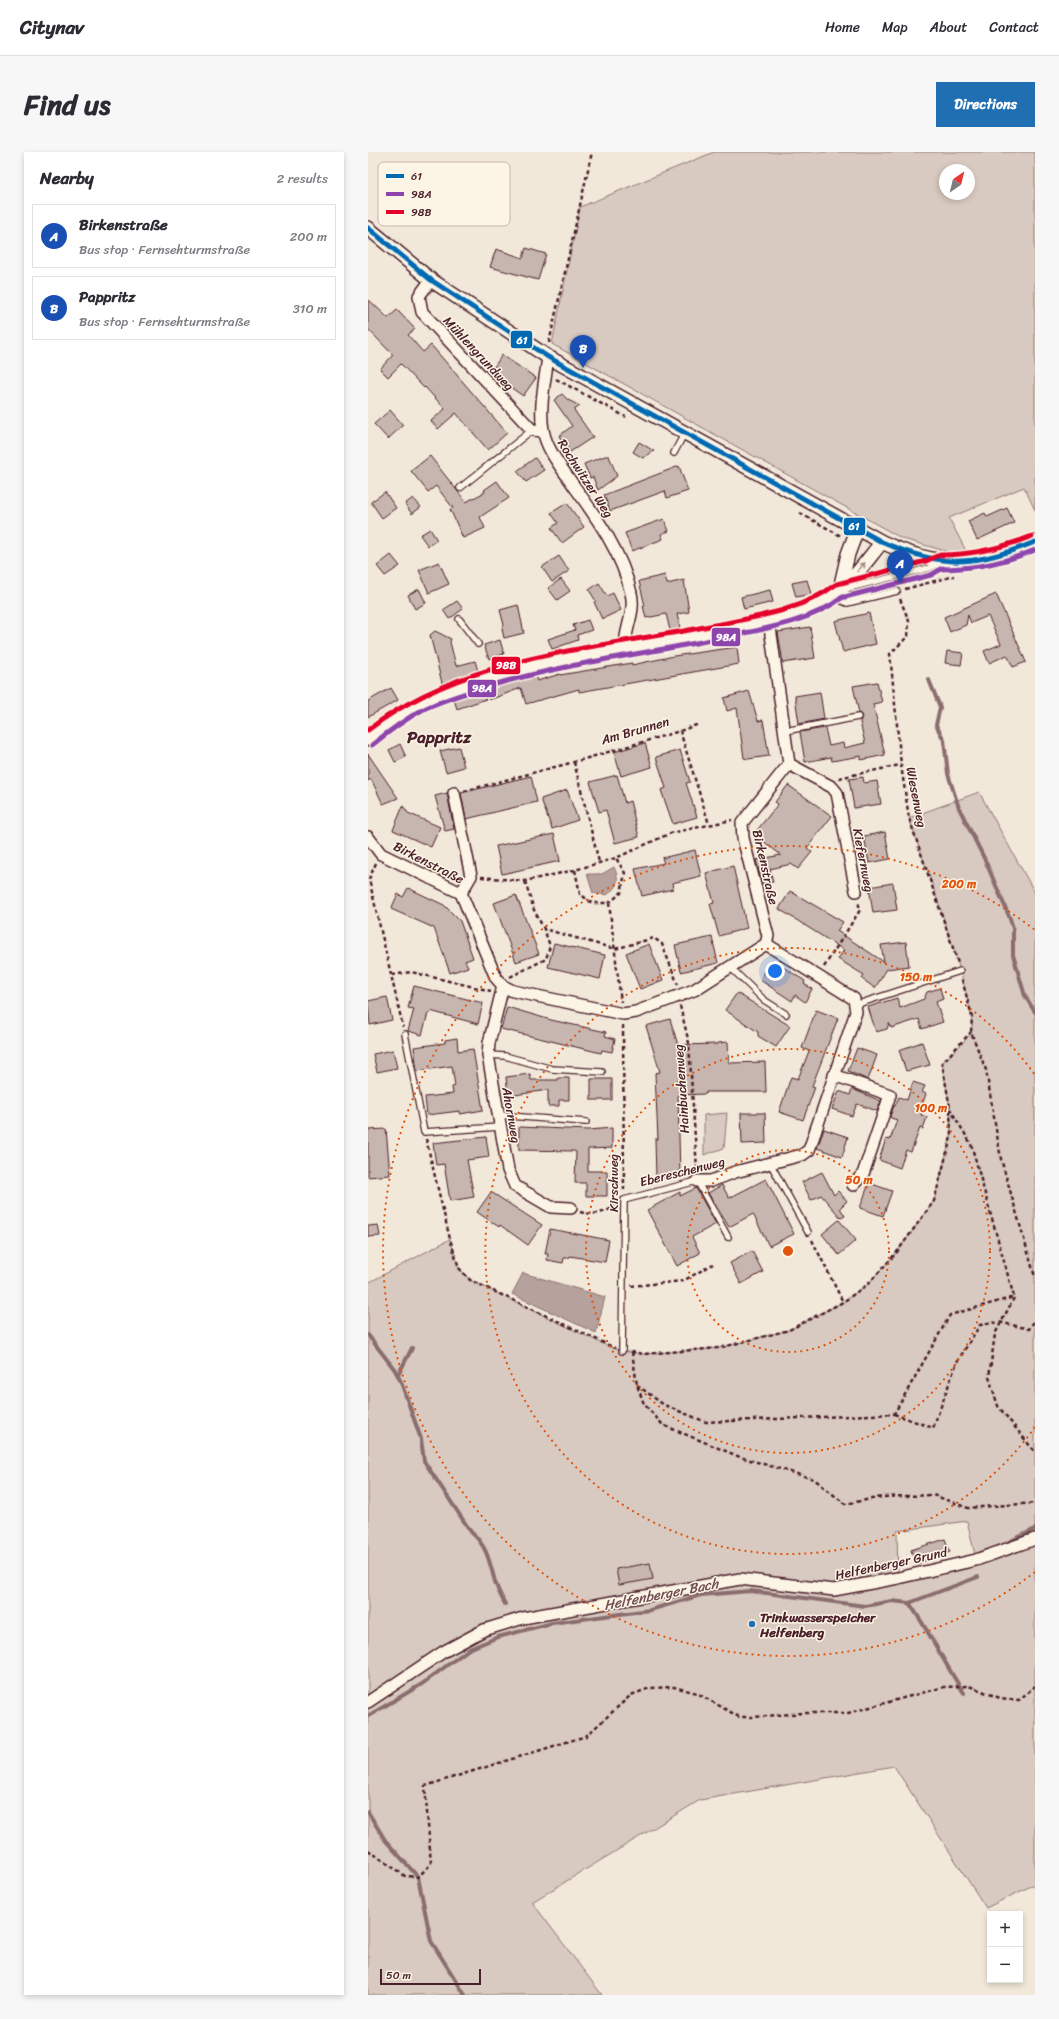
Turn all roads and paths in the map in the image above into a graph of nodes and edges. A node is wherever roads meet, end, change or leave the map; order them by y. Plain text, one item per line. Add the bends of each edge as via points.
1 (592, 152) edge
2 (368, 228) edge
3 (431, 280) junction
4 (548, 357) junction
5 (532, 430) junction
6 (543, 431) junction
7 (684, 434) junction
8 (674, 453) dead end
9 (460, 488) dead end
10 (857, 530) junction
11 (882, 542) junction
12 (1035, 542) edge
13 (940, 562) junction
14 (897, 591) joint
15 (836, 594) junction
16 (459, 619) dead end
17 (769, 620) junction
18 (478, 644) dead end
19 (625, 649) junction
20 (858, 717) dead end
21 (699, 724) dead end
22 (680, 731) junction
23 (784, 731) junction
24 (368, 739) edge
25 (574, 762) junction
26 (789, 764) junction
27 (900, 765) junction
28 (832, 787) junction
29 (454, 793) joint
30 (742, 823) junction
31 (709, 824) junction
32 (368, 837) edge
33 (381, 854) junction
34 (616, 858) junction
35 (599, 862) junction
36 (575, 870) junction
37 (471, 876) junction
38 (525, 881) junction
39 (856, 891) joint
40 (461, 893) junction
41 (609, 903) junction
42 (544, 929) junction
43 (766, 944) junction
44 (616, 949) junction
45 (730, 967) junction
46 (960, 970) junction
47 (392, 975) junction
48 (818, 976) junction
49 (502, 990) junction
50 (680, 995) junction
51 (855, 1005) junction
52 (623, 1014) junction
53 (786, 1014) dead end
54 (971, 1032) junction
55 (405, 1034) joint
56 (488, 1055) junction
57 (602, 1072) dead end
58 (834, 1075) junction
59 (950, 1108) junction
60 (498, 1115) junction
61 (586, 1122) dead end
62 (500, 1127) junction
63 (424, 1132) junction
64 (770, 1163) junction
65 (698, 1180) junction
66 (854, 1185) dead end
67 (624, 1200) junction
68 (571, 1208) joint
69 (808, 1232) joint
70 (728, 1237) dead end
71 (713, 1264) dead end
72 (1035, 1277) edge
73 (623, 1286) junction
74 (1014, 1298) junction
75 (843, 1302) junction
76 (1035, 1320) edge
77 (999, 1322) junction
78 (622, 1350) junction
79 (632, 1352) junction
80 (637, 1385) junction
81 (894, 1414) junction
82 (1035, 1452) edge
83 (1035, 1503) edge
84 (1035, 1539) edge
85 (1035, 1686) edge
86 (368, 1702) edge
87 (368, 1850) edge

1 - 4 path via 549,337
2 - 3 street
3 - 4 street
3 - 5 street, Mühlengrundweg via 419,296 422,312
4 - 6 street, Rochwitzer Weg via 541,416
4 - 7 street
5 - 6 street
5 - 9 lane
6 - 19 street, Rochwitzer Weg via 548,448 599,522 624,572 633,606 631,621 625,635
7 - 8 lane
7 - 10 street
10 - 11 street
10 - 15 street
11 - 13 street via 922,558
15 -> 11 street
12 - 13 street via 1016,551 985,560
13 - 15 lane via 929,568
14 - 15 lane via 847,603
14 - 27 path, Wiesenweg via 909,621 908,636 890,654
15 - 17 street via 810,608
16 - 18 lane
17 - 19 street via 695,637
17 - 23 street
19 - 24 street via 516,670 441,694 396,718
20 - 23 lane
21 - 22 path
22 - 25 path, Am Brunnen
22 - 31 path, Am Brunnen
23 - 26 street
25 - 29 path, Am Brunnen
25 - 35 path
26 - 28 street
26 - 30 street, Birkenstraße
27 - 28 path via 836,778
27 - 46 path, Wiesenweg via 909,818
28 - 39 street, Kiefernweg via 837,793
29 - 37 street
30 - 31 path via 730,819
30 - 43 street, Birkenstraße via 768,936
31 - 34 path via 671,833
32 - 33 street, Birkenstraße
33 - 40 street, Birkenstraße
33 - 47 path via 369,879
34 - 35 path
34 - 41 path via 626,873 621,893
35 - 36 path
36 - 38 path
36 - 41 path via 580,894 592,902
37 - 38 path
37 - 40 street
38 - 42 path via 534,910
39 - 48 path, Kiefernweg via 860,910
40 - 49 street, Birkenstraße
41 - 44 path, Kirschweg
42 - 44 path
42 - 49 path via 550,946 546,959 506,979
43 - 45 street
43 - 48 street
44 - 50 path via 654,938 662,944
44 - 52 path, Kirschweg
45 - 50 street via 694,990
45 - 53 lane via 764,1000
46 - 51 lane
46 - 54 path, Wiesenweg via 972,1016
47 - 49 path via 411,972
47 - 55 path
48 - 51 street via 854,999
49 - 52 street
49 - 56 street, Ahornweg
50 - 52 street via 636,1012
50 - 65 path, Hainbuchenweg via 689,1044
51 - 58 street, Ebereschenweg via 856,1012
52 - 67 path, Kirschweg
54 - 59 path via 942,1063
54 - 72 path via 986,1070 1001,1159
55 - 63 lane
56 - 57 lane via 505,1056 552,1069
56 - 60 street, Ahornweg
58 - 64 street, Ebereschenweg via 809,1150 802,1155
58 - 66 street via 890,1095 863,1174
59 - 74 path via 971,1144
59 - 75 path via 951,1136 934,1201 897,1252 868,1284
60 - 61 lane
60 - 62 street, Ahornweg
62 - 63 lane
62 - 68 street, Ahornweg via 508,1170 515,1186 551,1207
63 - 78 path via 459,1268 470,1280 605,1345
64 - 65 street, Ebereschenweg via 711,1181
64 - 69 lane
65 - 67 lane, Ebereschenweg
65 - 70 lane
67 - 68 path via 607,1211 588,1214
67 - 73 lane, Kirschweg
69 - 75 path
71 - 73 path via 683,1281
73 - 78 lane, Kirschweg
74 - 77 path
74 - 81 path via 950,1315
75 - 79 path via 789,1330 719,1348 644,1354
76 - 77 path via 1029,1329
77 - 81 path via 980,1325 957,1362 933,1428
77 - 82 path via 994,1334 989,1377 998,1406
78 - 79 path
79 - 80 path
80 - 81 path via 664,1405 706,1422
80 - 83 path via 644,1404 663,1425 740,1458 814,1479 845,1504 882,1497 933,1495 968,1508
84 - 86 street, Helfenberger Grund via 976,1560 834,1590 740,1579 523,1618 484,1630 443,1652
85 - 87 path via 1019,1700 1000,1698 969,1686 944,1687 848,1713 754,1717 740,1717 697,1692 674,1687 650,1688 631,1695 586,1736 425,1786 431,1864 418,1877 405,1876

